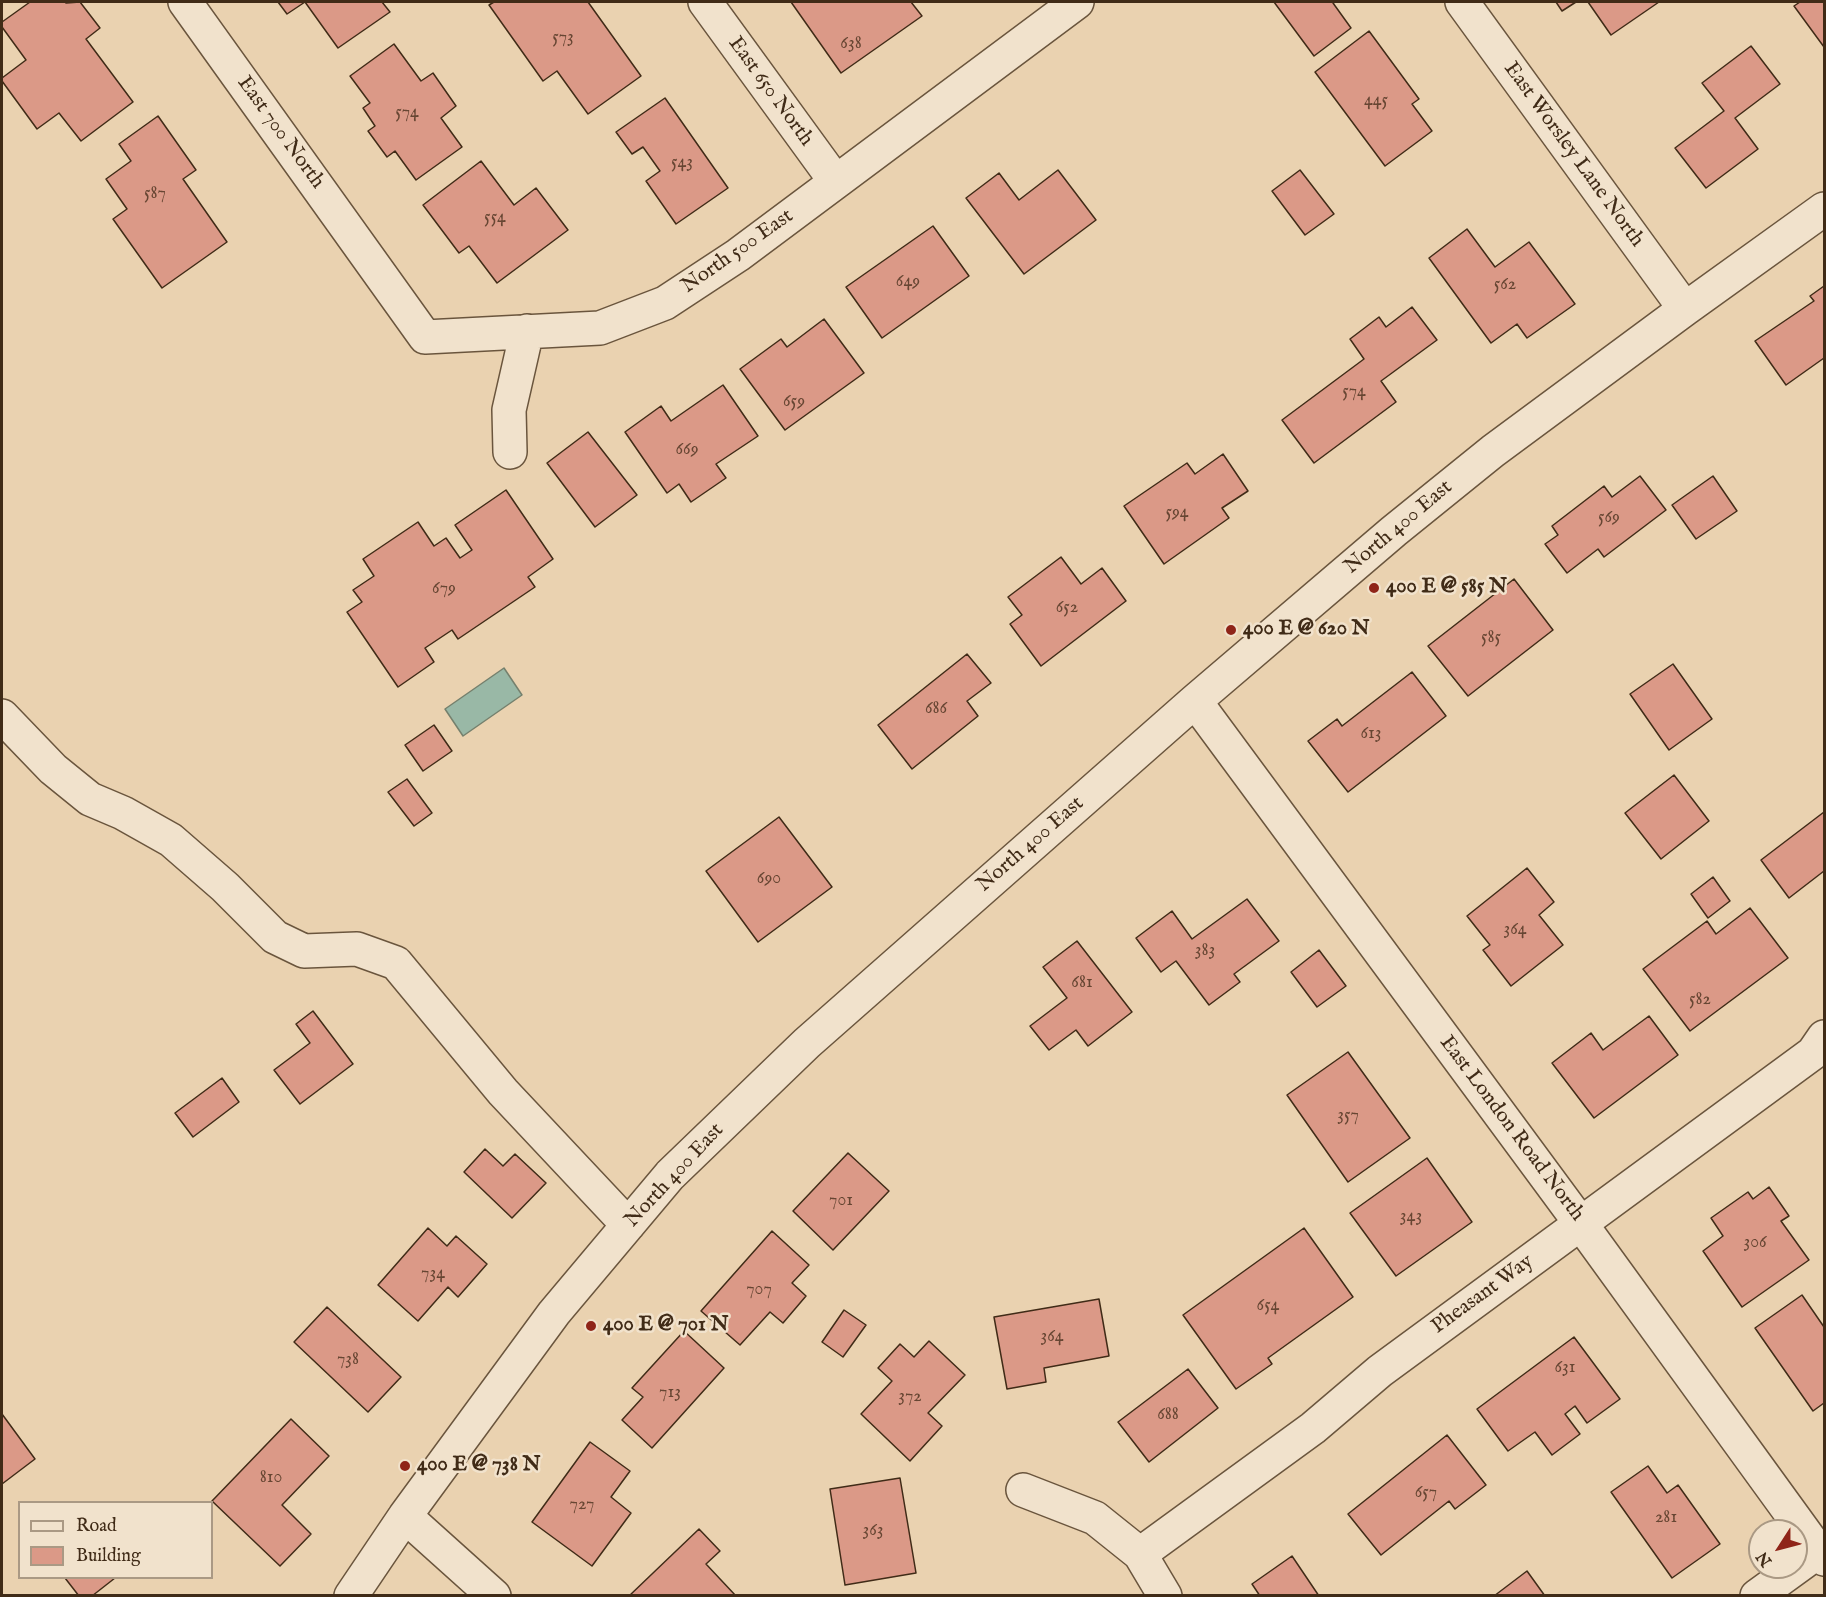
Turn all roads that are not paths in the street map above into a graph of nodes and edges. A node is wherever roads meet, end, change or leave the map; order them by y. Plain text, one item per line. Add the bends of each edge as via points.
1 (185, 2) edge
2 (705, 2) edge
3 (1077, 2) edge
4 (1462, 2) edge
5 (836, 182) junction
6 (1824, 210) edge
7 (375, 264) joint
8 (1684, 309) junction
9 (527, 331) junction
10 (510, 452) dead end
11 (1195, 701) junction
12 (2, 716) edge
13 (1824, 1037) edge
14 (1581, 1224) junction
15 (628, 1225) junction
16 (1023, 1490) dead end
17 (405, 1516) junction
18 (1140, 1554) junction
19 (1822, 1555) edge
20 (351, 1596) edge
21 (494, 1596) edge
22 (1165, 1596) edge
23 (1757, 1596) edge

1 - 7 street, East 700 North
2 - 5 street, East 650 North
3 - 5 street, North 500 East
4 - 8 street, East Worsley Lane North
5 - 9 street, North 500 East via 665,303 600,328
6 - 8 street, North 400 East
7 - 9 street, North 500 East via 425,337
8 - 11 street, North 400 East via 1492,451
9 - 10 street via 508,410
11 - 14 street, East London Road North
11 - 15 street, North 400 East via 807,1043 670,1175
12 - 15 street via 53,769 90,799 171,840 275,937 304,951 357,949 396,963 503,1092
13 - 14 street, Pheasant Way via 1814,1053
14 - 18 street, Pheasant Way
14 - 19 street, East London Road North
15 - 17 street, North 400 East via 554,1313
16 - 18 street via 1095,1518
17 - 20 street, North 400 East
17 - 21 street
18 - 22 street
19 - 23 street

